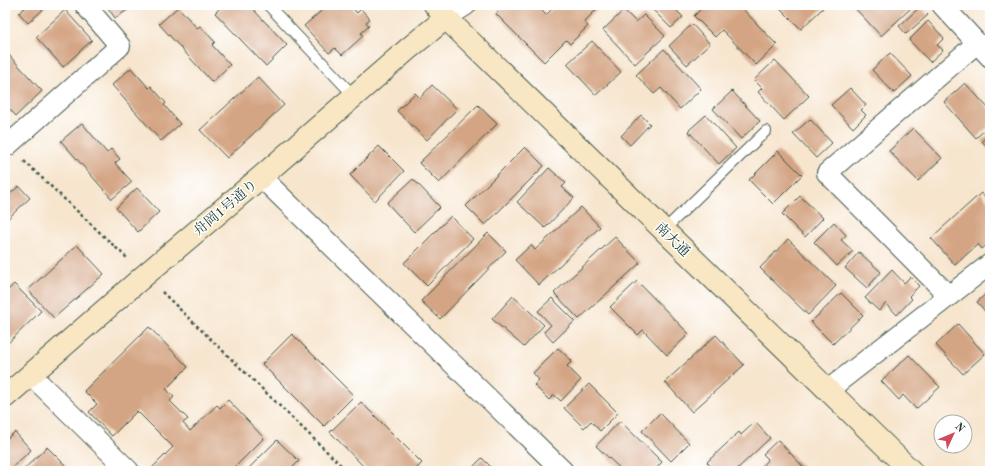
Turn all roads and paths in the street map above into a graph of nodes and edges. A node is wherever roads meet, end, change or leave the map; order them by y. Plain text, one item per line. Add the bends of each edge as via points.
1 (85, 5) edge
2 (268, 5) edge
3 (466, 5) edge
4 (942, 5) edge
5 (441, 12) edge
6 (984, 50) edge
7 (354, 96) junction
8 (766, 131) dead end
9 (8, 146) joint
10 (261, 177) junction
11 (664, 230) junction
12 (990, 264) edge
13 (145, 275) junction
14 (949, 296) junction
15 (31, 375) junction
16 (828, 390) junction
17 (5, 397) edge
18 (129, 471) edge
19 (347, 471) edge
20 (563, 471) edge
21 (912, 471) edge

1 - 9 street via 120,46
2 - 7 lane
3 - 5 street
4 - 6 street
5 - 7 street, 舟岡1号通り via 408,49
5 - 11 street, 南大通
6 - 14 street via 827,173
7 - 10 street, 舟岡1号通り
8 - 11 lane
9 - 13 path
10 - 13 street, 舟岡1号通り
10 - 20 street
11 - 16 street, 南大通
12 - 14 street
13 - 15 street, 舟岡1号通り
13 - 19 path
14 - 16 street
15 - 17 street, 舟岡1号通り
15 - 18 street
16 - 21 street, 南大通

